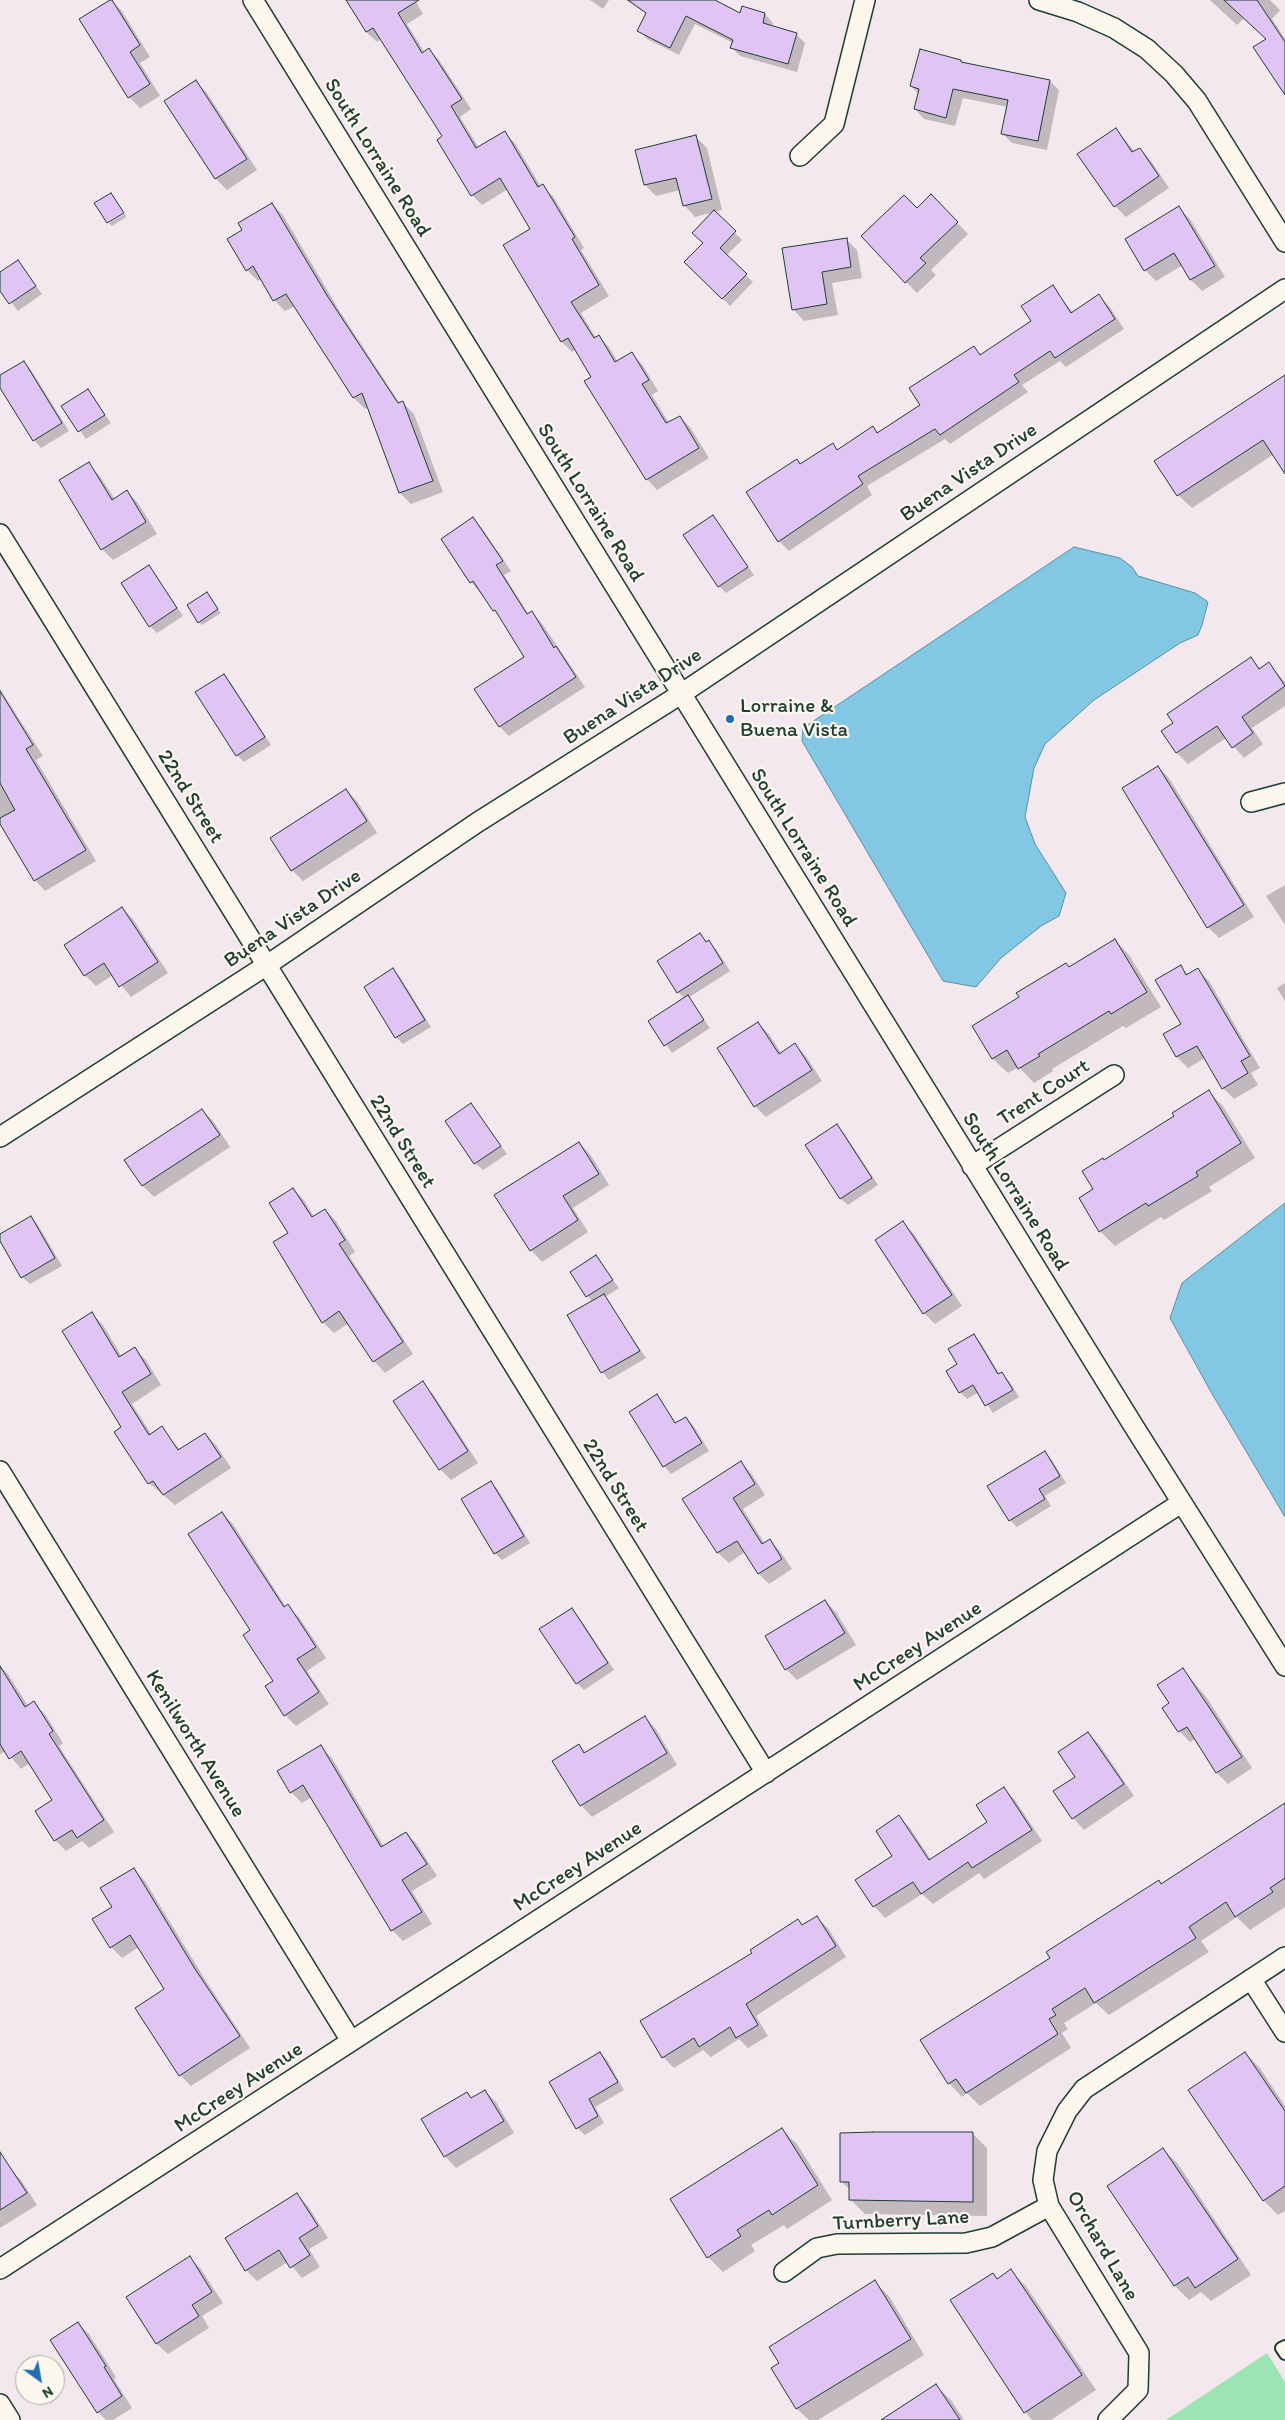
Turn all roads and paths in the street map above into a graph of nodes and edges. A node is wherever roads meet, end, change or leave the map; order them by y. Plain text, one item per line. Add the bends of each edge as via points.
1 (253, 0) edge
2 (865, 0) edge
3 (1039, 0) edge
4 (800, 156) dead end
5 (1285, 242) edge
6 (1285, 289) edge
7 (0, 534) edge
8 (681, 694) junction
9 (1285, 793) edge
10 (1251, 802) dead end
11 (266, 965) junction
12 (1114, 1075) dead end
13 (0, 1137) edge
14 (972, 1166) junction
15 (0, 1471) edge
16 (1181, 1503) junction
17 (1285, 1666) edge
18 (766, 1773) junction
19 (1285, 1957) edge
20 (1251, 1979) junction
21 (1285, 2032) edge
22 (351, 2042) junction
23 (1049, 2206) junction
24 (0, 2269) edge
25 (784, 2272) dead end
26 (1285, 2346) edge
27 (1285, 2354) edge
28 (0, 2404) edge
29 (10, 2420) edge
30 (1108, 2420) edge

1 - 8 street, South Lorraine Road
2 - 4 street via 834,124
3 - 5 street via 1114,28 1146,49 1174,74 1197,101
6 - 8 street, Buena Vista Drive
7 - 11 street, 22nd Street
8 - 11 street, Buena Vista Drive via 471,827
8 - 14 street, South Lorraine Road
9 - 10 street
11 - 13 street, Buena Vista Drive
11 - 18 street, 22nd Street
12 - 14 street, Trent Court
14 - 16 street, South Lorraine Road
15 - 22 street, Kenilworth Avenue
16 - 17 street, South Lorraine Road
16 - 18 street, McCreey Avenue
18 - 22 street, McCreey Avenue
19 - 20 street, Orchard Lane
20 - 21 street
20 - 23 street, Orchard Lane via 1084,2089 1067,2111 1046,2151 1043,2180
22 - 24 street, McCreey Avenue
23 - 25 street, Turnberry Lane via 992,2237 966,2242 837,2244 817,2248
23 - 30 street, Orchard Lane via 1139,2353 1138,2390
26 - 27 lane via 1281,2348
28 - 29 street

